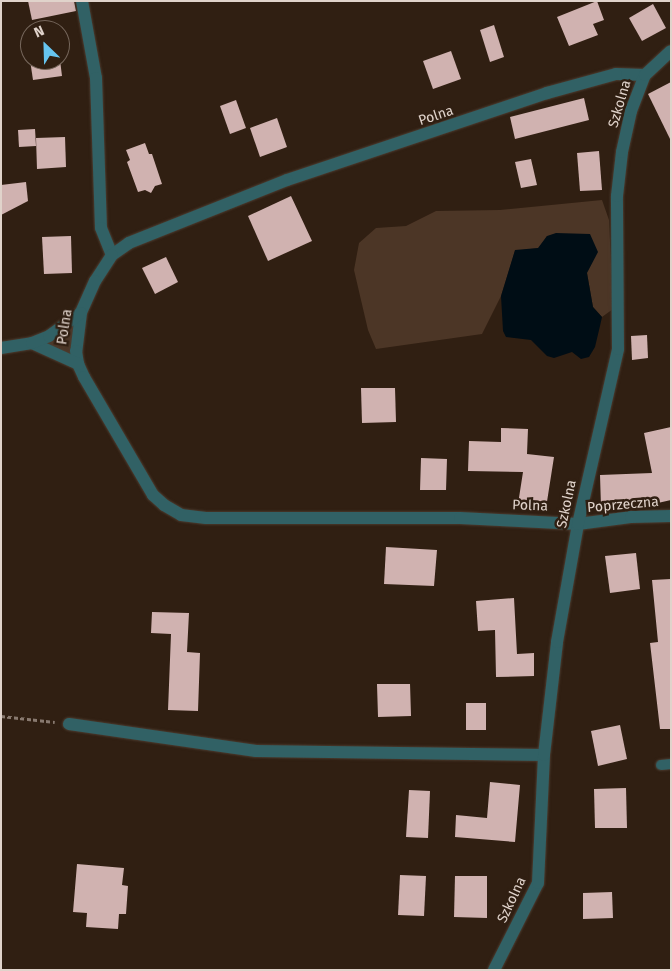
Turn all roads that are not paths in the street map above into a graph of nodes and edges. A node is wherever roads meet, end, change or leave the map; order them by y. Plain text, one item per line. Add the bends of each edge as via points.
1 (82, 1) edge
2 (671, 50) edge
3 (644, 74) junction
4 (112, 255) junction
5 (81, 312) junction
6 (32, 343) junction
7 (1, 348) edge
8 (78, 364) junction
9 (671, 516) edge
10 (578, 524) junction
11 (70, 724) road end
12 (544, 755) junction
13 (494, 970) edge

1 - 4 street via 96,78 101,228
2 - 3 street, Szkolna
3 - 4 street, Polna via 624,73 584,82 296,178 142,237
3 - 10 street, Szkolna via 631,111 617,196 618,349
4 - 5 street, Polna via 95,281
5 - 6 street via 62,329
5 - 8 street, Polna via 76,339
6 - 7 street
6 - 8 street
8 - 10 street, Polna via 154,495 181,515 206,518 451,518
9 - 10 street, Poprzeczna
10 - 12 street, Szkolna via 557,642
11 - 12 street via 256,751
12 - 13 street, Szkolna via 538,882

